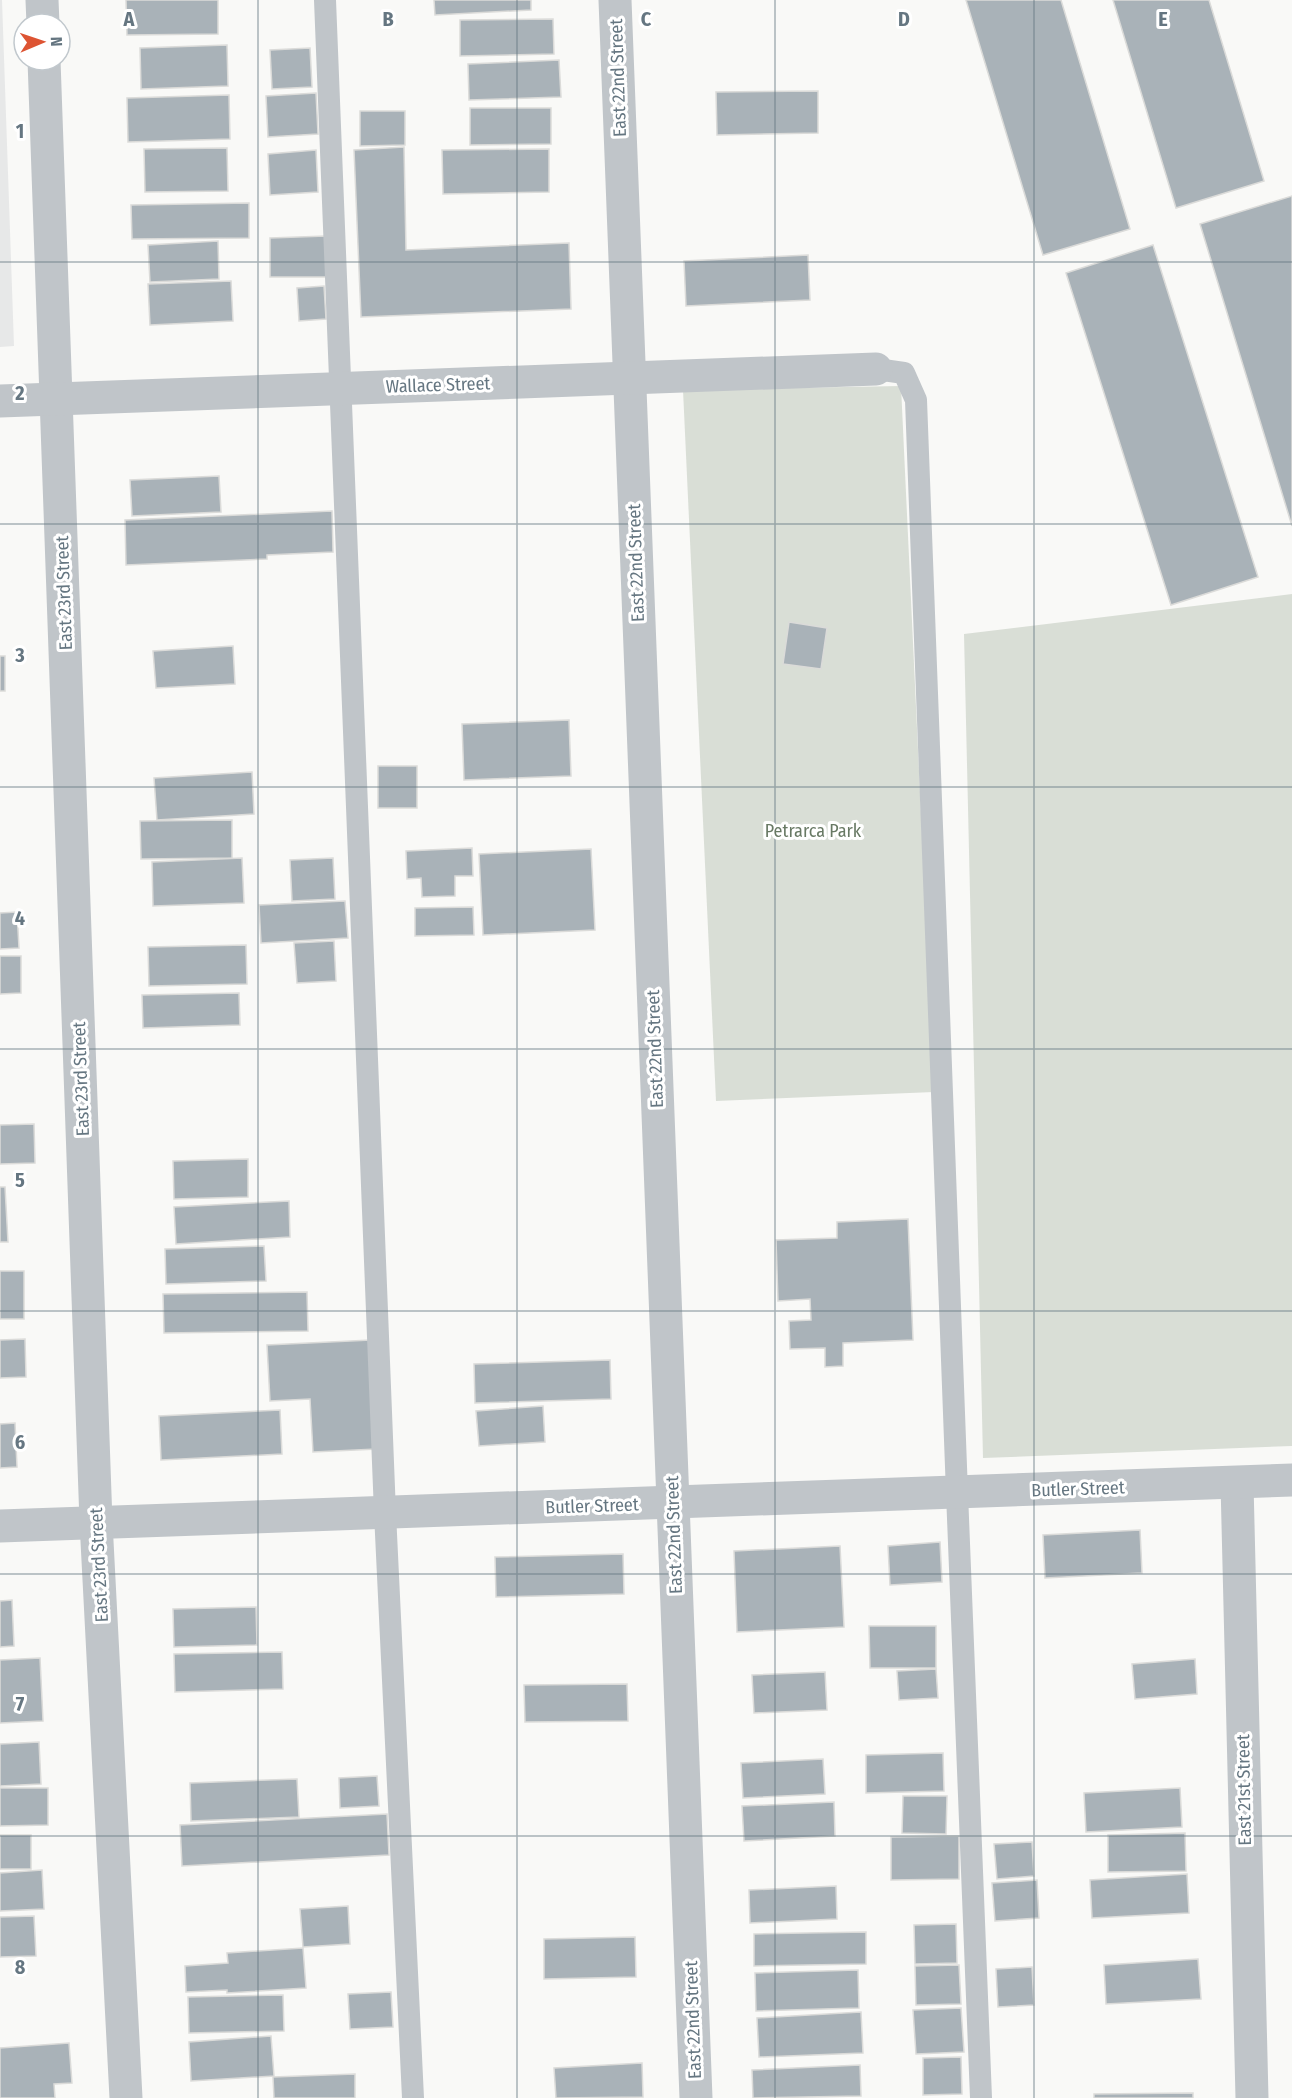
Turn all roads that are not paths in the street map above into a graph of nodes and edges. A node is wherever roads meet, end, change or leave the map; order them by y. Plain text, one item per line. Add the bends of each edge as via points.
1 (326, 0) edge
2 (615, 0) edge
3 (44, 72) edge
4 (876, 369) joint
5 (628, 378) junction
6 (341, 388) junction
7 (57, 399) junction
8 (0, 401) edge
9 (1292, 1480) edge
10 (1237, 1483) junction
11 (957, 1493) junction
12 (673, 1503) junction
13 (385, 1513) junction
14 (96, 1522) junction
15 (0, 1526) edge
16 (126, 2098) edge
17 (413, 2098) edge
18 (696, 2098) edge
19 (981, 2098) edge
20 (1252, 2098) edge

1 - 6 lane
2 - 5 street, East 22nd Street
3 - 7 street, East 23rd Street
4 - 5 street, Wallace Street
4 - 11 lane via 904,373 916,400
5 - 6 street, Wallace Street
5 - 12 street, East 22nd Street
6 - 7 street, Wallace Street
6 - 13 lane
7 - 8 street, Wallace Street
7 - 14 street, East 23rd Street
9 - 10 street, Butler Street
10 - 11 street, Butler Street
10 - 20 street, East 21st Street
11 - 12 street, Butler Street
11 - 19 lane
12 - 13 street, Butler Street
12 - 18 street, East 22nd Street
13 - 14 street, Butler Street
13 - 17 lane
14 - 15 street, Butler Street
14 - 16 street, East 23rd Street

